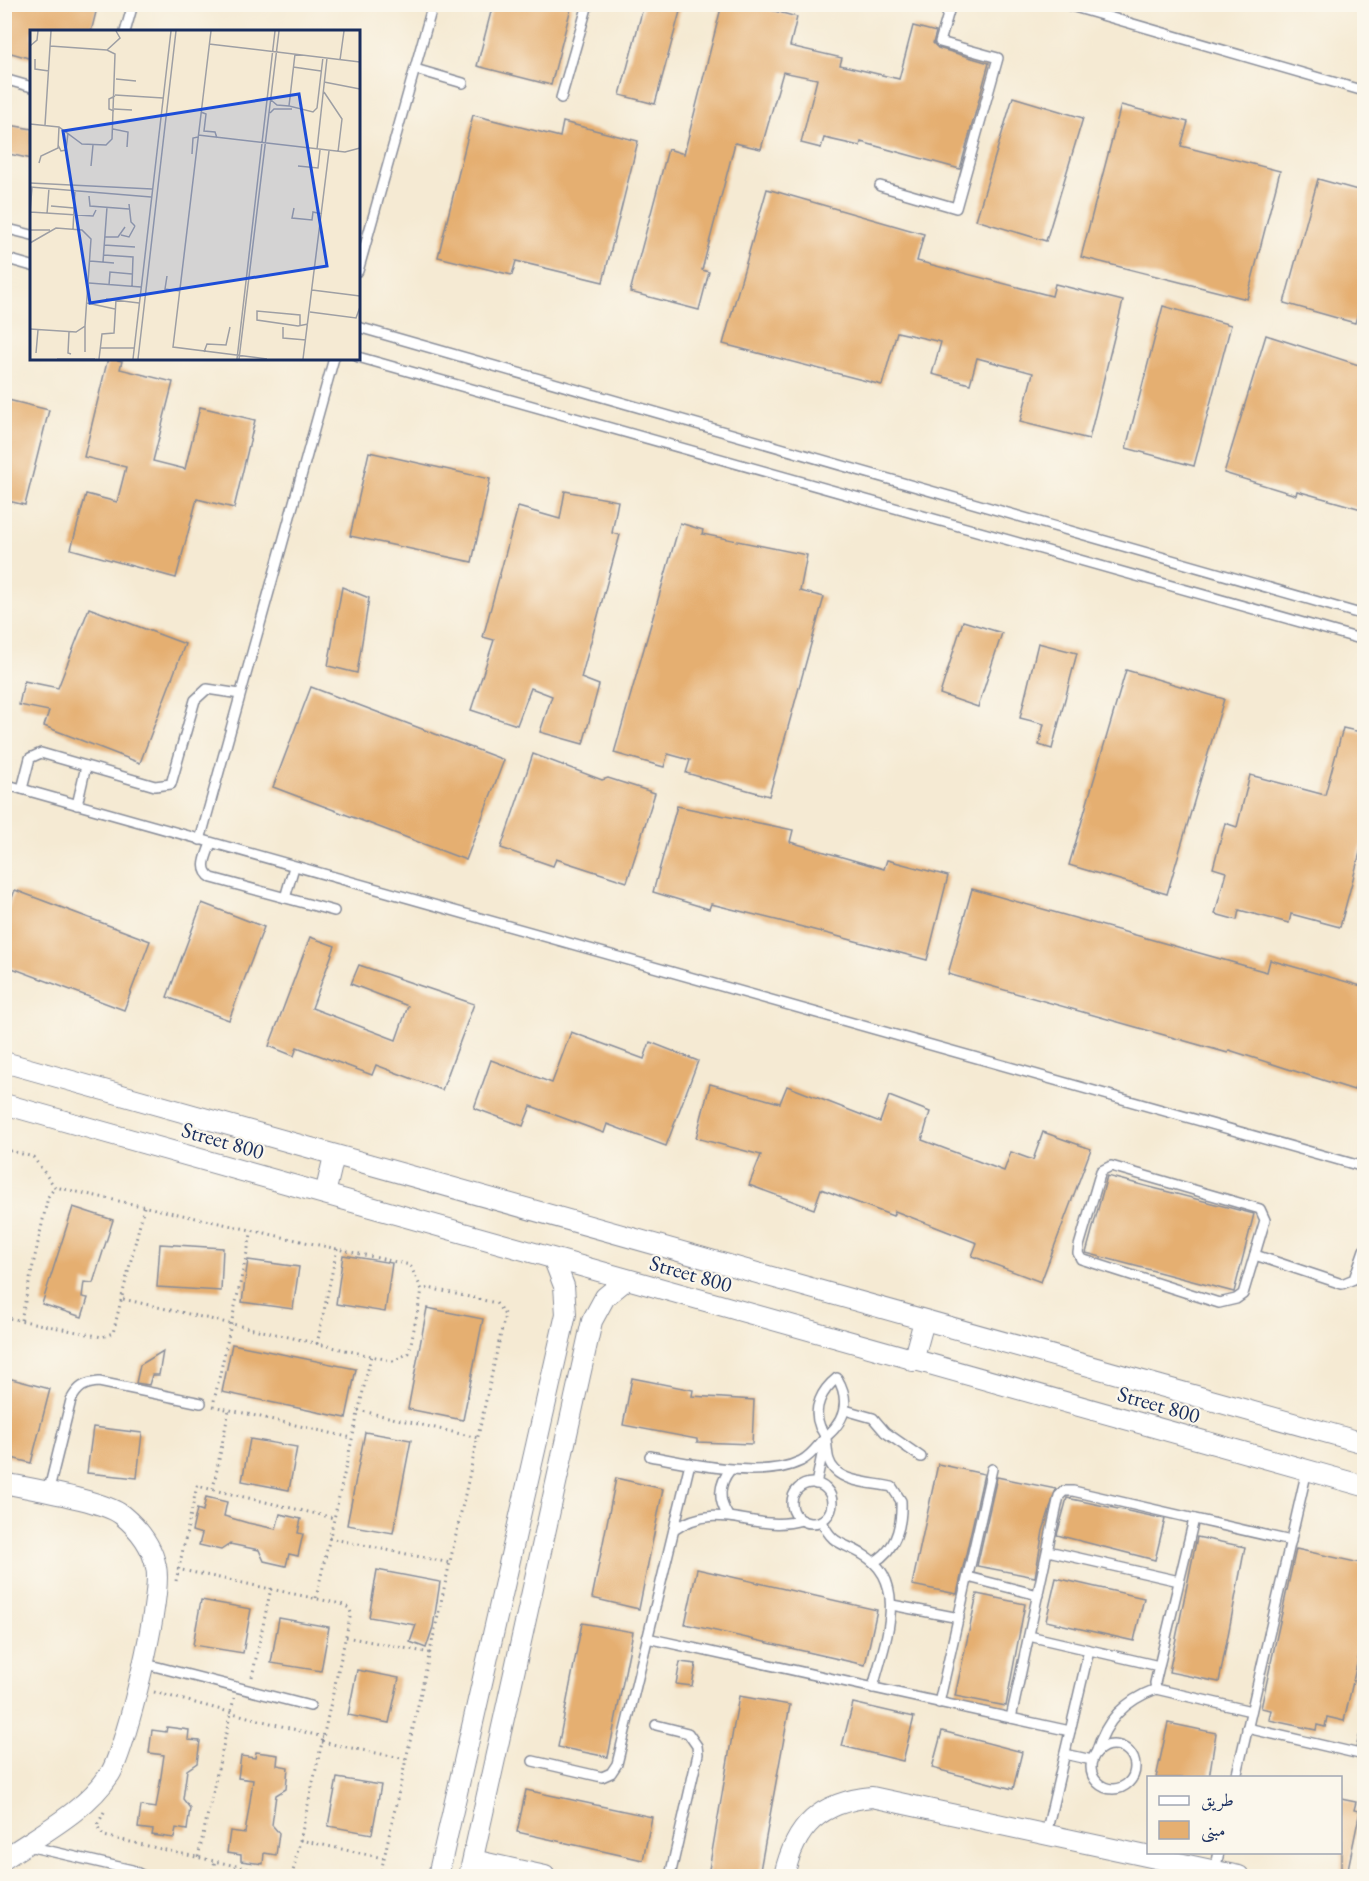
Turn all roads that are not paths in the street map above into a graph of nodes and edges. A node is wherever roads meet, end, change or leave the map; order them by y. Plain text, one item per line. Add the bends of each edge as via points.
1 (133, 4) edge
2 (433, 4) edge
3 (588, 4) edge
4 (951, 4) edge
5 (1064, 4) edge
6 (126, 30) edge
7 (415, 69) junction
8 (4, 79) edge
9 (463, 83) dead end
10 (30, 86) edge
11 (1365, 91) edge
12 (561, 98) dead end
13 (880, 186) dead end
14 (30, 227) edge
15 (4, 228) edge
16 (15, 231) junction
17 (30, 235) edge
18 (4, 258) edge
19 (360, 264) edge
20 (30, 265) edge
21 (360, 328) edge
22 (360, 358) edge
23 (333, 360) edge
24 (1365, 615) edge
25 (1365, 640) edge
26 (240, 694) junction
27 (86, 766) junction
28 (4, 784) edge
29 (22, 789) junction
30 (77, 805) junction
31 (200, 840) junction
32 (211, 843) junction
33 (294, 867) junction
34 (285, 898) junction
35 (334, 911) dead end
36 (4, 1062) edge
37 (4, 1104) edge
38 (334, 1156) junction
39 (1365, 1167) edge
40 (325, 1194) junction
41 (1365, 1250) edge
42 (1255, 1255) junction
43 (554, 1260) junction
44 (626, 1280) junction
45 (924, 1321) junction
46 (913, 1360) junction
47 (201, 1403) road end
48 (845, 1410) junction
49 (826, 1437) junction
50 (1365, 1443) edge
51 (650, 1456) dead end
52 (921, 1457) dead end
53 (690, 1463) junction
54 (992, 1469) dead end
55 (730, 1470) junction
56 (1307, 1470) junction
57 (4, 1483) edge
58 (816, 1484) junction
59 (1365, 1486) edge
60 (48, 1493) junction
61 (728, 1516) junction
62 (1194, 1519) junction
63 (802, 1520) junction
64 (822, 1521) junction
65 (674, 1530) junction
66 (1291, 1541) junction
67 (1048, 1551) junction
68 (874, 1562) junction
69 (968, 1577) junction
70 (1179, 1581) junction
71 (1038, 1595) junction
72 (892, 1605) junction
73 (959, 1618) junction
74 (1029, 1636) junction
75 (647, 1638) junction
76 (1089, 1650) junction
77 (149, 1665) junction
78 (1159, 1666) junction
79 (484, 1672) junction
80 (513, 1679) junction
81 (873, 1688) junction
82 (1156, 1689) junction
83 (939, 1703) junction
84 (310, 1706) dead end
85 (1251, 1711) junction
86 (1011, 1718) junction
87 (656, 1725) dead end
88 (1247, 1728) junction
89 (1070, 1731) junction
90 (1365, 1738) edge
91 (1065, 1754) junction
92 (1362, 1754) edge
93 (1094, 1757) junction
94 (533, 1761) dead end
95 (1236, 1776) edge
96 (1046, 1834) junction
97 (24, 1845) junction
98 (1147, 1851) edge
99 (1168, 1854) edge
100 (4, 1859) edge
101 (1217, 1862) edge
102 (471, 1868) edge
103 (144, 1876) edge
104 (438, 1876) edge
105 (545, 1876) edge
106 (670, 1876) edge
107 (784, 1876) edge
108 (1239, 1876) edge

1 - 6 lane
2 - 7 lane
3 - 12 lane
4 - 13 lane via 940,42 998,58 956,208
5 - 11 lane
7 - 9 lane
7 - 19 lane
8 - 10 lane
14 - 16 lane
15 - 16 lane
16 - 17 lane
18 - 20 lane
21 - 24 lane
22 - 25 lane
23 - 26 lane
26 - 27 lane via 207,689 195,700 171,784 155,786
26 - 31 lane
27 - 29 lane via 34,754
27 - 30 lane
28 - 29 lane
29 - 30 lane
30 - 31 lane
31 - 32 lane
32 - 33 lane
32 - 34 lane via 203,866 206,874
33 - 34 lane
33 - 39 lane
34 - 35 lane
36 - 38 street, Street 800
37 - 40 street, Street 800
38 - 40 street
38 - 45 street, Street 800
40 - 43 street, Street 800
41 - 42 lane via 1354,1279 1342,1284
42 - 42 lane via 1265,1221 1260,1209 1111,1166 1101,1172 1078,1253 1088,1262 1219,1303 1243,1294
43 - 44 street, Street 800
43 - 79 street via 564,1286 566,1314
44 - 46 street, Street 800
44 - 80 street via 605,1297 592,1321
45 - 46 street
45 - 50 street, Street 800
46 - 56 street, Street 800
47 - 60 lane via 99,1382 87,1383 77,1389 71,1400
48 - 49 lane via 835,1430
48 - 49 lane via 846,1399 837,1378 822,1394 818,1405
48 - 52 lane via 873,1418 885,1432
49 - 55 lane via 811,1455 795,1463
49 - 58 lane
49 - 68 lane via 828,1459 834,1469 844,1477 892,1487 901,1501 895,1542
51 - 53 lane
53 - 55 lane
53 - 65 lane
54 - 69 lane
55 - 61 lane via 720,1492
56 - 59 street, Street 800
56 - 66 lane
57 - 60 street
58 - 63 lane via 802,1486 794,1496 793,1510
58 - 64 lane via 831,1497 831,1510
60 - 77 street via 120,1513 145,1537 157,1568
61 - 63 lane via 766,1525
61 - 65 lane via 699,1516
62 - 66 lane
62 - 67 lane via 1064,1491 1059,1497
62 - 70 lane
63 - 64 lane
64 - 68 lane via 835,1542
65 - 75 lane
66 - 85 lane
67 - 70 lane
67 - 71 lane
68 - 72 lane via 890,1589
69 - 71 lane
69 - 73 lane
70 - 78 lane
71 - 74 lane
72 - 73 lane
72 - 81 lane
73 - 83 lane
74 - 76 lane
74 - 86 lane
75 - 81 lane
75 - 94 lane via 617,1764 611,1773 602,1777
76 - 78 lane
76 - 89 lane
77 - 84 lane
77 - 97 street via 110,1774 74,1811
78 - 82 lane
79 - 80 street
79 - 104 street
80 - 102 street
81 - 83 lane
82 - 85 lane
82 - 93 lane via 1123,1706 1101,1735
83 - 86 lane
85 - 88 lane
86 - 89 lane
87 - 106 lane via 688,1733 698,1754
88 - 92 lane
88 - 95 lane
89 - 91 lane
90 - 92 lane
91 - 93 lane
91 - 96 lane
93 - 93 lane via 1092,1775 1103,1786 1118,1788 1134,1773 1133,1758 1123,1747 1108,1745
96 - 98 street
96 - 107 street via 893,1800 850,1799 812,1819 798,1836
97 - 100 street
97 - 103 lane
99 - 101 street
101 - 108 street
102 - 105 street

